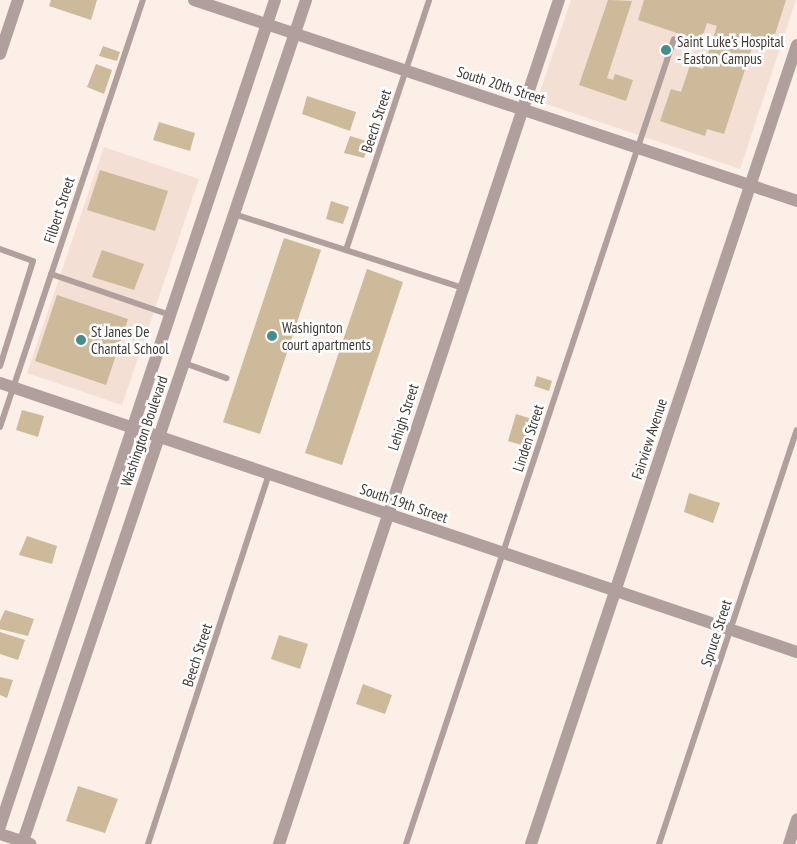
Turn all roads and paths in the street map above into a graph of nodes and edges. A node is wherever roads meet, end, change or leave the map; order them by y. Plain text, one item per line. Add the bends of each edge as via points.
1 (18, 0) edge
2 (142, 0) edge
3 (194, 0) edge
4 (275, 0) edge
5 (306, 0) edge
6 (429, 0) edge
7 (559, 0) edge
8 (267, 24) junction
9 (295, 34) junction
10 (674, 39) dead end
11 (797, 45) edge
12 (0, 54) edge
13 (406, 71) junction
14 (523, 110) junction
15 (638, 148) junction
16 (750, 186) junction
17 (797, 202) edge
18 (234, 214) junction
19 (0, 249) edge
20 (346, 250) junction
21 (51, 274) junction
22 (463, 288) junction
23 (170, 315) junction
24 (184, 363) junction
25 (0, 366) edge
26 (226, 378) dead end
27 (0, 383) edge
28 (13, 388) junction
29 (0, 427) edge
30 (132, 428) junction
31 (797, 430) edge
32 (159, 437) junction
33 (269, 474) junction
34 (387, 514) junction
35 (503, 553) junction
36 (615, 591) junction
37 (730, 630) junction
38 (797, 652) edge
39 (797, 819) edge
40 (0, 826) edge
41 (0, 834) edge
42 (25, 843) edge
43 (148, 844) edge
44 (278, 844) edge
45 (406, 844) edge
46 (531, 844) edge
47 (659, 844) edge
48 (789, 844) edge

1 - 12 street
2 - 21 lane, Filbert Street
3 - 8 street, South 20th Street
4 - 8 street, Washington Boulevard
5 - 9 street, Washington Boulevard
6 - 13 lane, Beech Street
7 - 14 street, Lehigh Street
8 - 9 street, South 20th Street
8 - 23 street, Washington Boulevard
9 - 13 street, South 20th Street
9 - 18 street, Washington Boulevard
10 - 15 lane, Linden Street
11 - 16 street, Fairview Avenue
13 - 14 street, South 20th Street
13 - 20 lane, Beech Street
14 - 15 street, South 20th Street
14 - 22 street, Lehigh Street
15 - 16 street, South 20th Street
15 - 35 lane, Linden Street
16 - 17 street, South 20th Street
16 - 36 street, Fairview Avenue
18 - 20 lane
18 - 24 street, Washington Boulevard
19 - 25 lane via 33,261
20 - 22 lane
21 - 23 lane
21 - 28 lane, Filbert Street
22 - 34 street, Lehigh Street
23 - 30 street, Washington Boulevard
24 - 26 lane
24 - 32 street, Washington Boulevard
27 - 28 street, South 19th Street
28 - 29 lane, Filbert Street
28 - 30 street, South 19th Street
30 - 32 street, South 19th Street
30 - 40 street, Washington Boulevard
31 - 37 lane, Spruce Street
32 - 33 street, South 19th Street
32 - 42 street, Washington Boulevard
33 - 34 street, South 19th Street
33 - 43 lane, Beech Street
34 - 35 street, South 19th Street
34 - 44 street, Lehigh Street
35 - 36 street, South 19th Street
35 - 45 lane, Linden Street
36 - 37 street, South 19th Street
36 - 46 street, Fairview Avenue
37 - 38 street, South 19th Street
37 - 47 lane, Spruce Street
39 - 48 street
41 - 42 street

